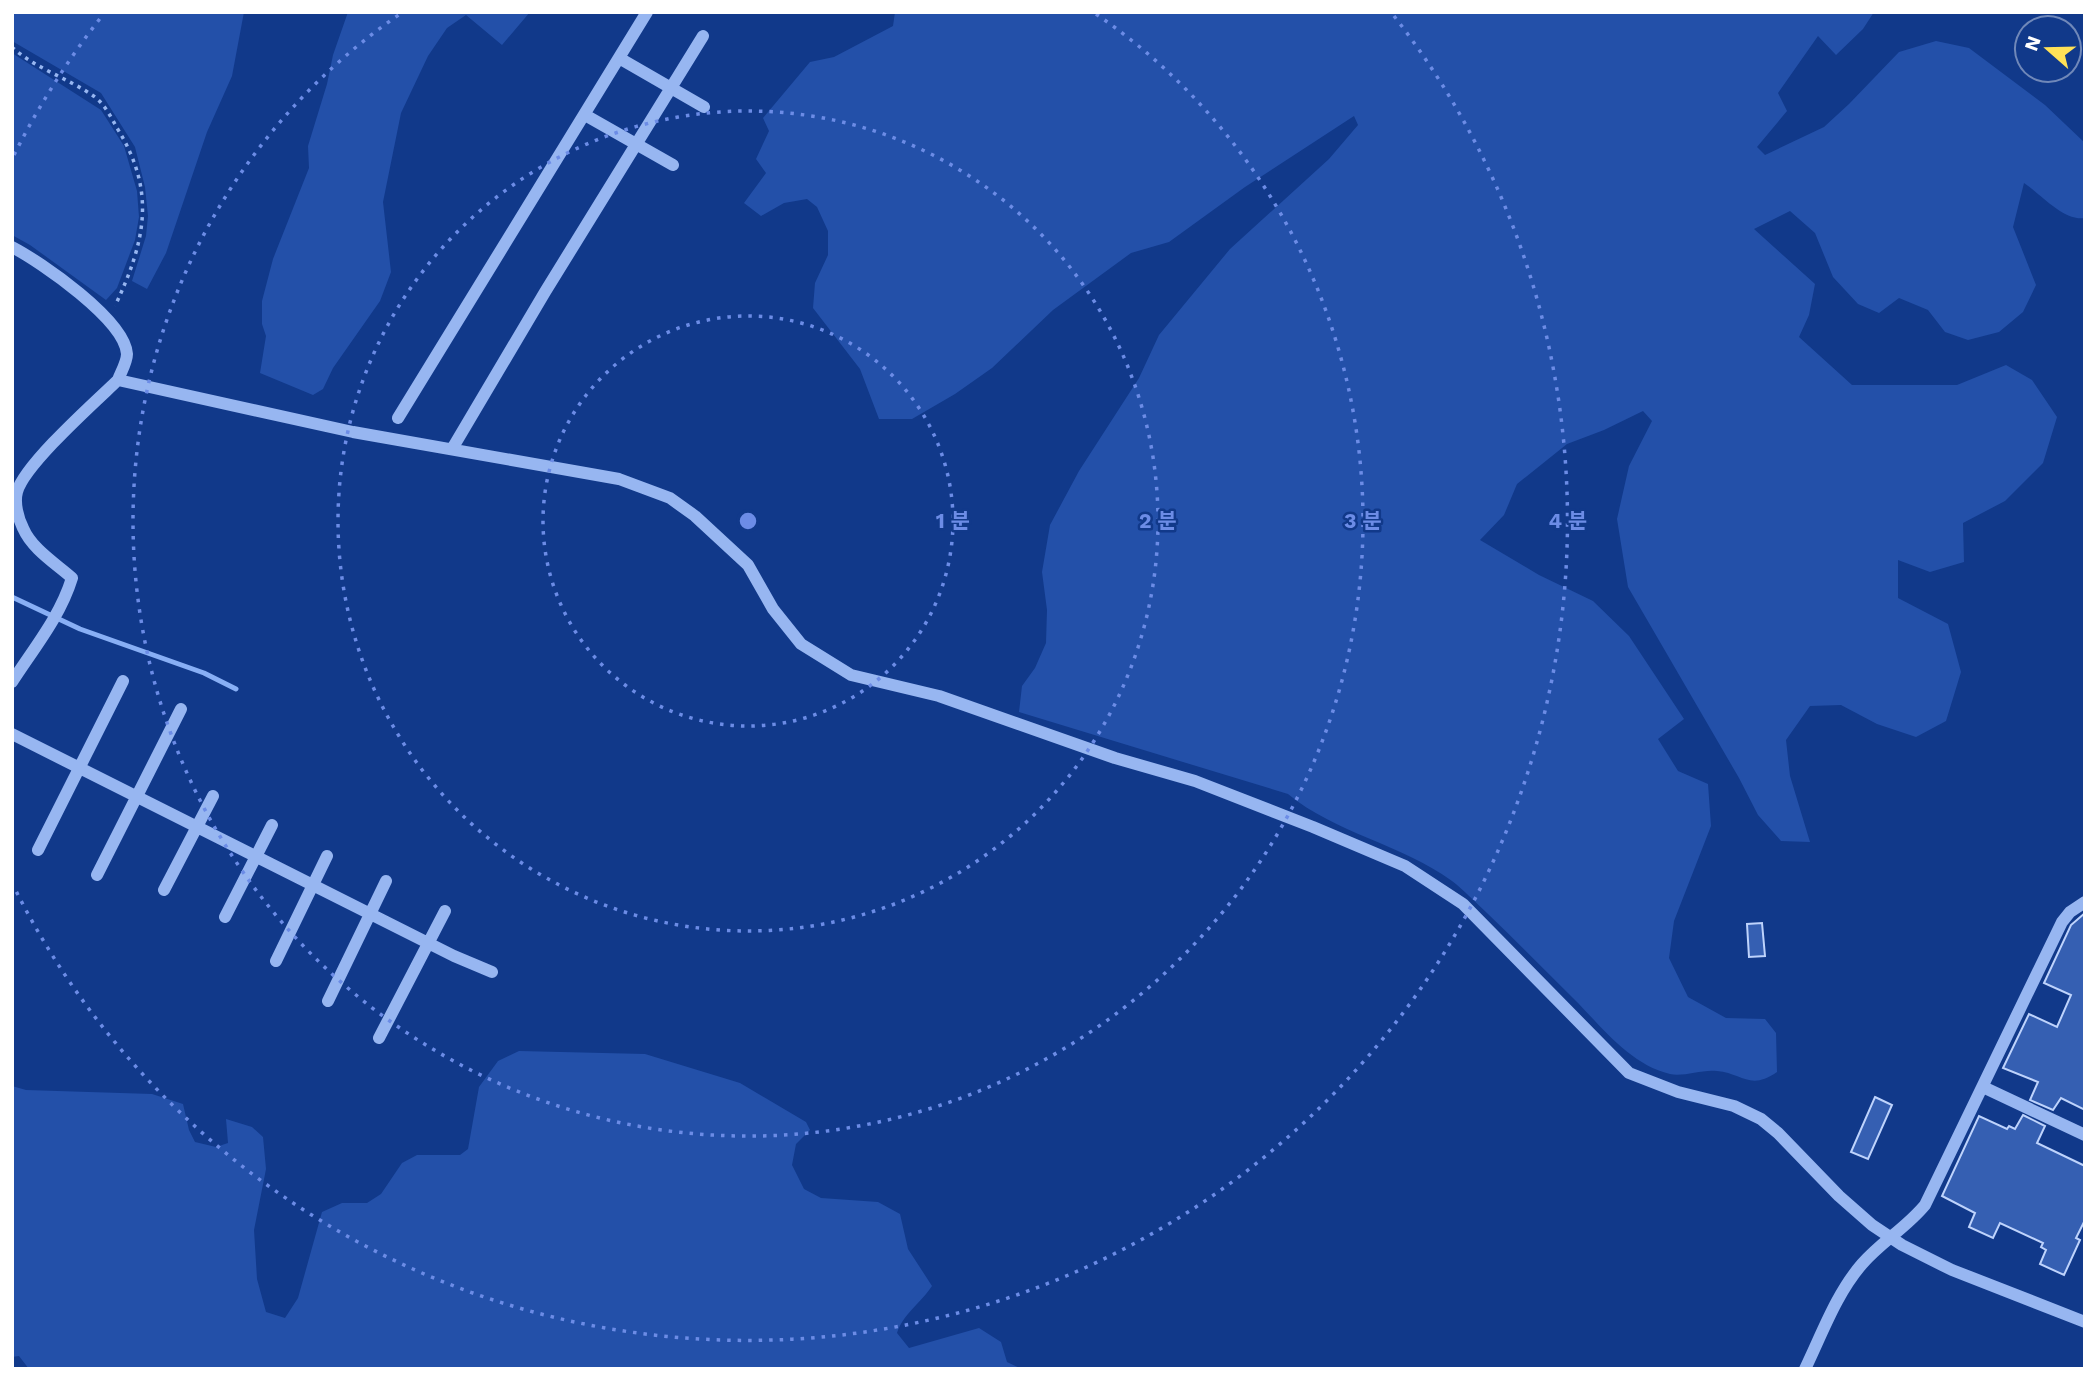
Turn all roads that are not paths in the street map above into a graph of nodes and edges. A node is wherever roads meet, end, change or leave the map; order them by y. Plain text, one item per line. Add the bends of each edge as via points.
1 (647, 12) edge
2 (703, 36) dead end
3 (619, 58) junction
4 (671, 88) junction
5 (704, 107) dead end
6 (585, 115) junction
7 (636, 145) junction
8 (673, 166) dead end
9 (12, 247) edge
10 (118, 380) junction
11 (398, 418) dead end
12 (452, 449) junction
13 (123, 681) dead end
14 (12, 682) edge
15 (181, 709) dead end
16 (12, 734) edge
17 (80, 768) junction
18 (212, 796) dead end
19 (137, 797) junction
20 (272, 825) dead end
21 (197, 827) junction
22 (38, 850) dead end
23 (256, 856) junction
24 (327, 856) dead end
25 (97, 875) dead end
26 (386, 881) dead end
27 (313, 885) junction
28 (164, 890) dead end
29 (2085, 902) edge
30 (445, 911) dead end
31 (370, 914) junction
32 (225, 917) dead end
33 (428, 943) junction
34 (276, 961) dead end
35 (492, 972) dead end
36 (328, 1001) dead end
37 (379, 1038) dead end
38 (1983, 1087) junction
39 (2085, 1135) edge
40 (1892, 1238) junction
41 (2085, 1322) edge
42 (1805, 1369) edge

1 - 3 street
2 - 4 street
3 - 4 street
3 - 6 street
4 - 5 street
4 - 7 street
6 - 7 street
6 - 11 street
7 - 8 street
7 - 12 street
9 - 10 street via 54,272 92,304 123,339 127,356
10 - 12 street
10 - 14 street via 46,452 16,492 16,508 32,543 72,578 49,629
12 - 40 street via 619,479 670,498 748,565 773,610 801,644 851,675 939,696 1195,781 1405,866 1463,904 1629,1073 1761,1119 1839,1196
13 - 17 street
15 - 19 street
16 - 17 street
17 - 19 street
17 - 22 street
18 - 21 street
19 - 21 street
19 - 25 street
20 - 23 street
21 - 23 street
21 - 28 street
23 - 27 street
23 - 32 street
24 - 27 street
26 - 31 street
27 - 31 street
27 - 34 street
29 - 38 street via 2062,922
30 - 33 street
31 - 33 street
31 - 36 street
33 - 35 street
33 - 37 street
38 - 39 street
38 - 40 street via 1925,1205
40 - 41 street via 1952,1270
40 - 42 street via 1863,1263 1842,1291

